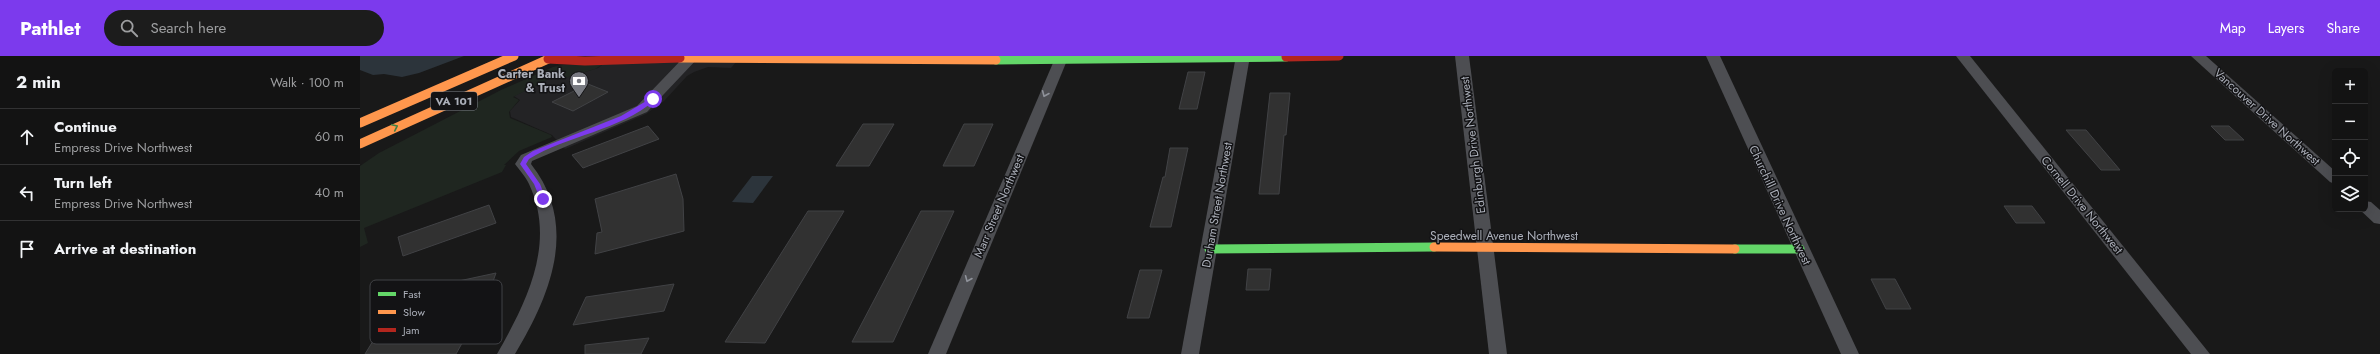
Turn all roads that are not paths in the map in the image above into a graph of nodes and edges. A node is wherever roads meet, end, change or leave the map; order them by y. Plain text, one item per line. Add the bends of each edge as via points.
1 (514, 56) edge
2 (604, 56) edge
3 (1339, 56) edge
4 (1462, 56) edge
5 (1713, 56) edge
6 (1963, 56) edge
7 (2198, 56) edge
8 (551, 57) edge
9 (836, 57) edge
10 (1020, 57) edge
11 (1243, 57) edge
12 (691, 58) junction
13 (1060, 58) junction
14 (618, 59) junction
15 (482, 70) junction
16 (392, 98) dead end
17 (360, 124) edge
18 (360, 144) edge
19 (2332, 176) edge
20 (2368, 209) edge
21 (2380, 219) edge
22 (1486, 247) junction
23 (1800, 248) junction
24 (1209, 249) junction
25 (506, 354) edge
26 (937, 354) edge
27 (1190, 354) edge
28 (1498, 354) edge
29 (1850, 354) edge
30 (2201, 354) edge

1 - 15 street, VA 101
2 - 14 street
3 - 11 street
4 - 22 street, Edinburgh Drive Northwest
5 - 23 street, Churchill Drive Northwest
6 - 30 street, Cornell Drive Northwest
7 - 19 street, Vancouver Drive Northwest
8 - 14 street via 585,61
18 -> 8 street, VA 101
9 - 10 street
9 - 12 street
10 - 13 street
11 - 13 street
11 - 24 street, Durham Street Northwest
12 - 14 street
12 - 25 street via 642,108 526,158 523,164 537,184 545,208 548,232 547,258 534,303
13 -> 26 street, Marr Street Northwest
15 - 16 street
15 - 17 street, VA 101
20 - 21 street
22 - 23 street, Speedwell Avenue Northwest
22 - 24 street, Speedwell Avenue Northwest
22 - 28 street, Edinburgh Drive Northwest
23 - 29 street, Churchill Drive Northwest
24 - 27 street, Durham Street Northwest

